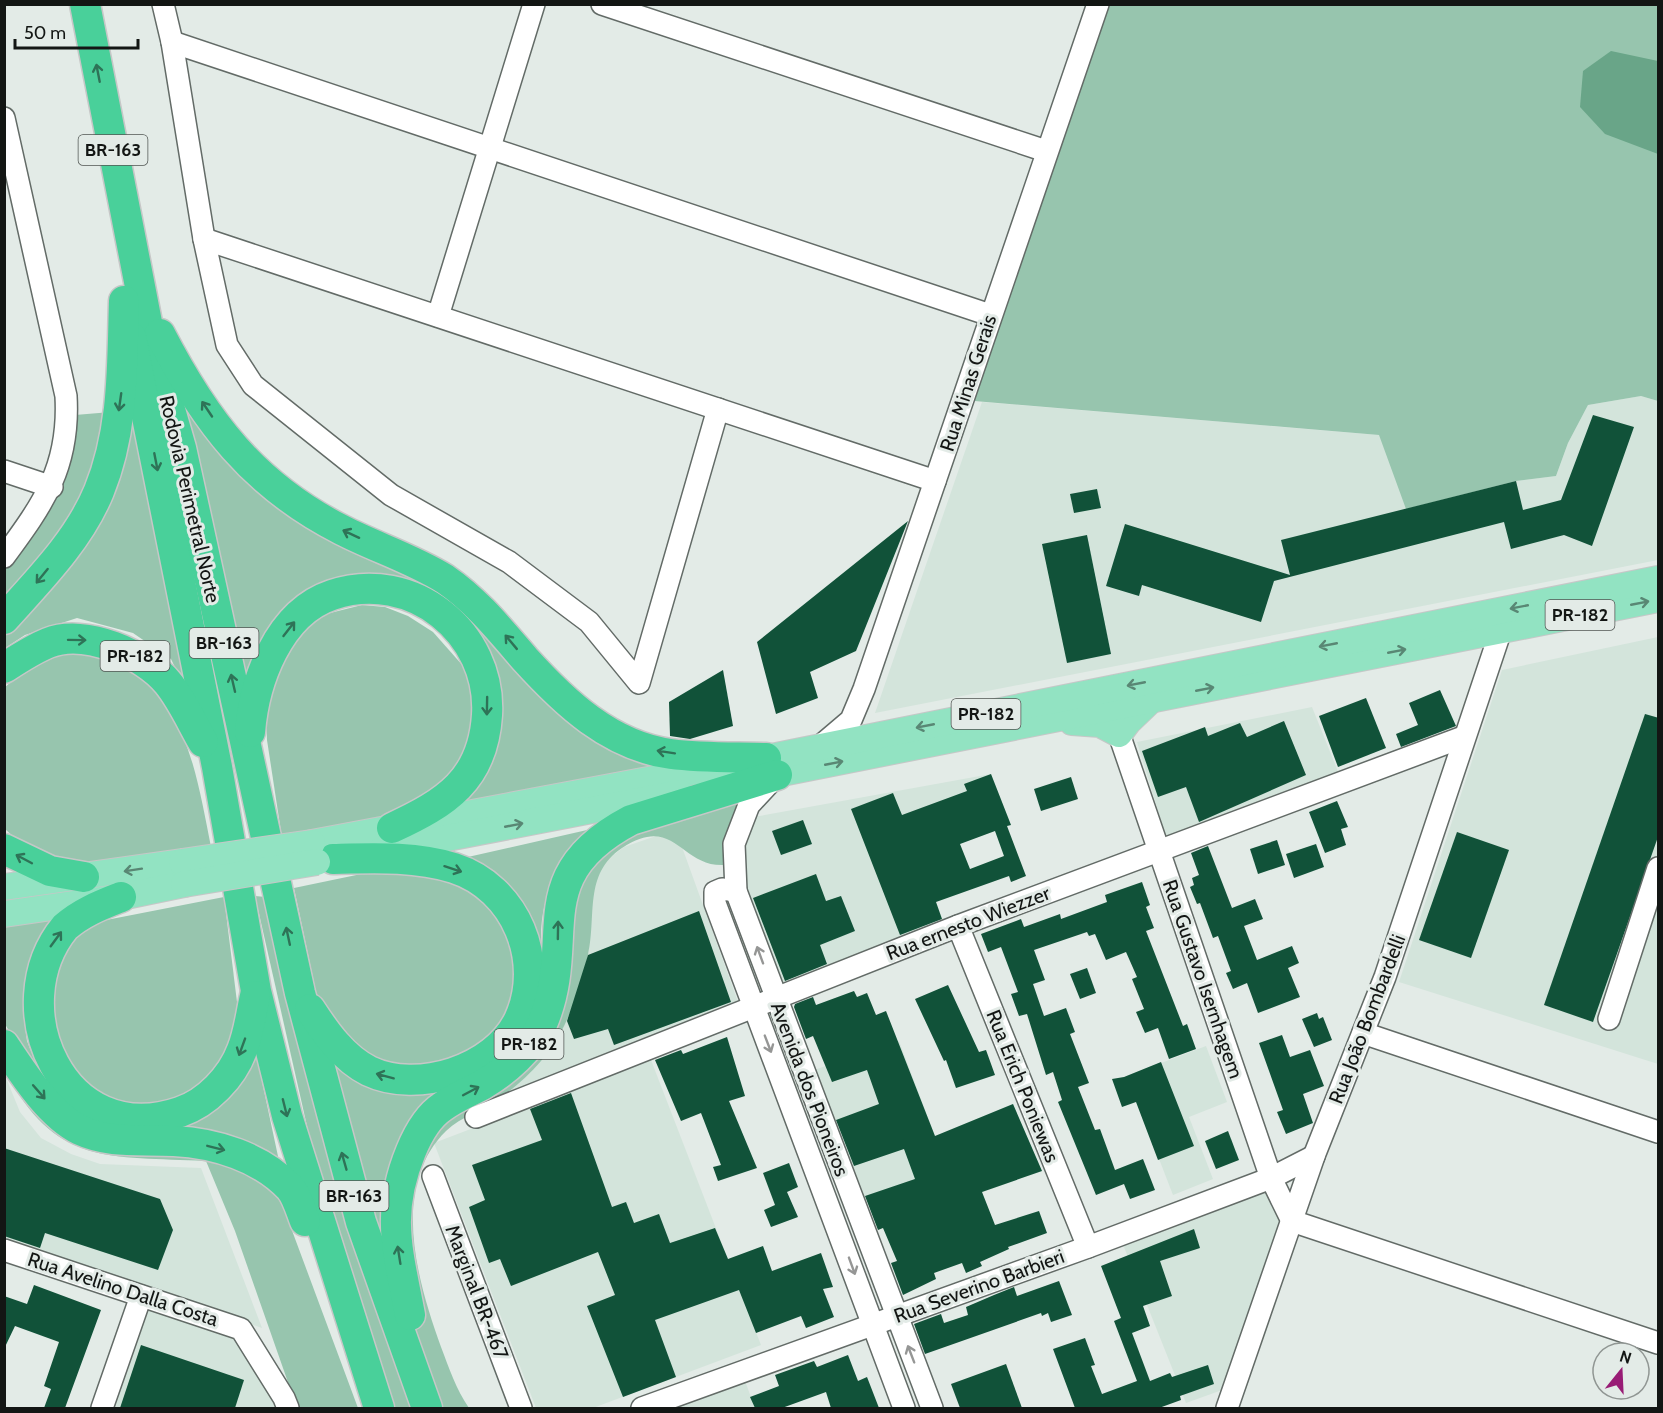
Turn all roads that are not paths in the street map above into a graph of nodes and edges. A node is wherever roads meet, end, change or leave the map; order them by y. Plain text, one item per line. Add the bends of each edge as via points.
1 (64, 4) edge
2 (85, 4) edge
3 (163, 4) edge
4 (534, 4) edge
5 (602, 4) edge
6 (1098, 4) edge
7 (172, 42) junction
8 (4, 118) edge
9 (490, 148) junction
10 (1046, 151) junction
11 (11, 169) edge
12 (204, 239) junction
13 (132, 298) junction
14 (990, 315) junction
15 (438, 316) junction
16 (718, 409) junction
17 (4, 471) edge
18 (935, 481) junction
19 (52, 487) junction
20 (4, 557) edge
21 (1659, 579) edge
22 (1659, 599) edge
23 (4, 619) edge
24 (1501, 630) junction
25 (4, 668) edge
26 (1152, 699) junction
27 (1045, 720) junction
28 (1119, 734) junction
29 (1463, 737) junction
30 (818, 747) junction
31 (250, 762) junction
32 (771, 766) junction
33 (217, 768) junction
34 (392, 828) junction
35 (4, 849) edge
36 (1160, 851) junction
37 (321, 854) junction
38 (1659, 868) edge
39 (183, 873) junction
40 (84, 877) junction
41 (4, 887) edge
42 (736, 891) junction
43 (121, 897) junction
44 (4, 914) edge
45 (958, 926) junction
46 (256, 991) junction
47 (300, 993) junction
48 (775, 997) junction
49 (754, 1005) junction
50 (1609, 1019) dead end
51 (1363, 1033) junction
52 (4, 1045) edge
53 (476, 1117) dead end
54 (822, 1120) junction
55 (800, 1128) junction
56 (1659, 1132) edge
57 (1314, 1156) junction
58 (433, 1176) dead end
59 (1271, 1178) junction
60 (1292, 1221) junction
61 (863, 1228) junction
62 (841, 1238) junction
63 (1088, 1247) junction
64 (4, 1250) edge
65 (141, 1296) junction
66 (897, 1315) junction
67 (873, 1324) junction
68 (1659, 1343) edge
69 (362, 1358) junction
70 (425, 1402) edge
71 (284, 1405) edge
72 (102, 1408) edge
73 (380, 1408) edge
74 (521, 1408) edge
75 (642, 1408) edge
76 (904, 1408) edge
77 (932, 1408) edge
78 (1228, 1408) edge

1 - 13 highway, Rodovia Perimetral Norte / BR-163
13 -> 2 highway, Rodovia Perimetral Norte / BR-163
3 - 7 street
4 - 9 street
5 - 10 street
6 - 10 street, Rua Minas Gerais
7 - 9 street
7 - 12 street
8 - 11 street
9 - 14 street
9 - 15 street
10 - 14 street, Rua Minas Gerais
11 - 19 street via 66,396 66,445
12 - 15 street
12 - 16 street via 227,345 253,385 391,495 509,562 589,622 639,683
13 -> 23 highway via 122,395 99,491 78,530
31 -> 13 highway, Rodovia Perimetral Norte / BR-163 via 181,448 151,343
32 -> 13 highway via 671,754 633,743 600,726 556,692 486,612 452,585 343,530 280,492 233,448
13 -> 33 highway, Rodovia Perimetral Norte / BR-163
14 - 18 street, Rua Minas Gerais
15 - 16 street
16 - 18 street
17 - 19 street
18 - 30 street, Rua Minas Gerais via 851,720
19 - 20 street
21 -> 30 main road, PR-182
24 -> 22 main road, PR-182
26 -> 24 main road, PR-182
24 - 29 street, Rua João Bombardelli
25 -> 33 highway, PR-182 via 50,642 88,640 123,650 155,669 169,684
26 - 27 main road, PR-182
26 - 28 main road
27 - 28 main road via 1100,724
32 -> 27 main road, PR-182
28 - 36 street, Rua Gustavo Isernhagem
29 - 36 street, Rua ernesto Wiezzer
29 - 51 street, Rua João Bombardelli
30 - 32 main road, PR-182
31 -> 34 highway via 254,701 269,659 294,621 332,595 372,588 415,597 462,632 474,650 485,676 486,729 472,771 448,798 432,810
47 -> 31 highway, Rodovia Perimetral Norte / BR-163
32 - 34 main road, PR-182
37 -> 32 main road
32 - 42 street, Avenida dos Pioneiros via 734,843
70 -> 32 highway, PR-182 via 394,1222 402,1173 414,1143 442,1106 500,1072 533,1039 542,1024 553,982 560,900 585,852 631,820
33 - 46 highway, Rodovia Perimetral Norte / BR-163
34 - 37 main road, PR-182
40 -> 35 highway via 50,871
36 - 45 street, Rua ernesto Wiezzer
36 - 59 street, Rua Gustavo Isernhagem
37 - 39 main road, bridge
37 -> 47 highway via 401,858 455,868 488,885 518,922 525,939 528,982 518,1020 505,1038 477,1062 452,1073 403,1079 385,1077 355,1062 328,1035
38 - 50 street
39 -> 40 main road
39 - 43 main road
40 - 41 main road
48 -> 42 street, Avenida dos Pioneiros
42 - 49 street via 722,889 713,897
43 - 44 main road
46 -> 43 highway via 246,1038 234,1066 217,1089 193,1108 137,1121 107,1116 80,1102 46,1066 31,1027 31,989 42,958 64,928 90,909
45 - 48 street, Rua ernesto Wiezzer
45 - 63 street, Rua Erich Poniewas
46 -> 69 highway, BR-163 via 287,1116
70 -> 47 highway, BR-163 via 361,1222
48 - 49 street, Rua ernesto Wiezzer
48 - 54 street, Avenida dos Pioneiros
49 - 53 street, Rua ernesto Wiezzer
49 -> 55 street
51 - 56 street
51 - 57 street, Rua João Bombardelli
52 -> 69 highway via 35,1090 77,1129 118,1141 173,1141 217,1148 253,1160 291,1189 336,1306
54 - 55 street
54 - 61 street, Avenida dos Pioneiros
55 - 62 street
57 - 59 street, Rua Severino Barbieri
57 - 60 street, Rua João Bombardelli
58 - 74 street, Marginal BR-467
59 - 60 street, Rua Gustavo Isernhagem
59 - 63 street, Rua Severino Barbieri
60 - 68 street
60 - 78 street, Rua João Bombardelli
61 - 62 street
61 - 66 street, Avenida dos Pioneiros
62 -> 67 street
63 - 66 street, Rua Severino Barbieri
64 - 65 street, Rua Avelino Dalla Costa
65 - 71 street, Rua Avelino Dalla Costa via 241,1329
65 - 72 street
66 - 67 street, Rua Severino Barbieri
77 -> 66 street, Avenida dos Pioneiros
67 - 75 street, Rua Severino Barbieri
67 - 76 street
69 - 73 highway, BR-163

